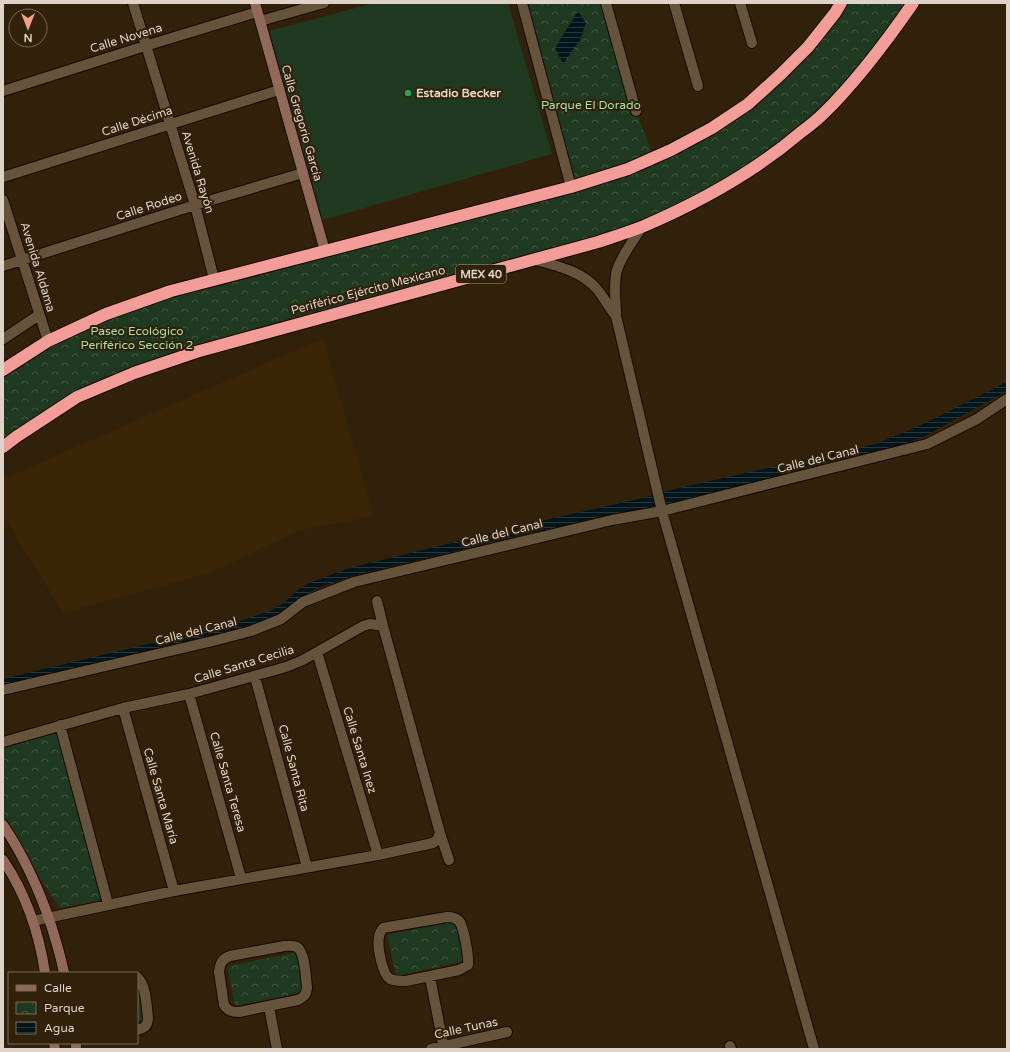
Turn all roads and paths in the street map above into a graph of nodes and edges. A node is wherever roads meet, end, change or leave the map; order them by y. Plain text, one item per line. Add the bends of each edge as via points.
1 (133, 3) edge
2 (324, 3) edge
3 (522, 3) edge
4 (606, 3) edge
5 (674, 3) edge
6 (740, 3) edge
7 (841, 3) edge
8 (913, 3) edge
9 (257, 12) edge
10 (752, 43) dead end
11 (145, 46) junction
12 (698, 86) dead end
13 (3, 90) edge
14 (280, 90) junction
15 (636, 111) dead end
16 (170, 124) junction
17 (303, 173) junction
18 (3, 177) edge
19 (571, 187) junction
20 (3, 200) edge
21 (195, 205) junction
22 (642, 226) junction
23 (325, 251) junction
24 (22, 260) junction
25 (536, 260) junction
26 (3, 266) edge
27 (214, 279) junction
28 (39, 315) junction
29 (616, 316) junction
30 (3, 339) edge
31 (48, 341) junction
32 (3, 370) edge
33 (1007, 399) edge
34 (3, 447) edge
35 (662, 511) junction
36 (377, 600) dead end
37 (383, 626) junction
38 (317, 652) junction
39 (255, 677) junction
40 (3, 690) edge
41 (189, 694) junction
42 (123, 708) junction
43 (60, 726) junction
44 (3, 742) edge
45 (3, 825) edge
46 (440, 833) junction
47 (378, 855) junction
48 (3, 860) edge
49 (449, 860) dead end
50 (307, 867) junction
51 (241, 878) junction
52 (174, 891) junction
53 (108, 904) junction
54 (48, 918) junction
55 (33, 921) junction
56 (45, 972) edge
57 (64, 972) edge
58 (138, 977) edge
59 (430, 977) junction
60 (269, 1007) junction
61 (140, 1029) edge
62 (507, 1032) dead end
63 (444, 1048) edge
64 (277, 1049) edge
65 (431, 1049) edge
66 (814, 1049) edge

1 - 11 street, Avenida Rayón
2 - 9 street, Calle Novena
3 - 19 street
4 - 15 street
5 - 12 street
6 - 10 street
7 - 19 highway via 808,47 748,104 712,128 671,150 628,169
8 - 22 highway, Periférico Ejército Mexicano / MEX 40 via 858,76 823,114 742,176 696,202
9 - 11 street, Calle Novena
9 - 14 street, Calle Gregorio García
11 - 13 street, Calle Novena
11 - 16 street, Avenida Rayón
14 - 16 street, Calle Décima
14 - 17 street, Calle Gregorio García
16 - 18 street, Calle Décima
16 - 21 street, Avenida Rayón
17 - 21 street, Calle Rodeo
17 - 23 street, Calle Gregorio García
19 - 23 highway
20 - 24 street, Avenida Aldama
21 - 24 street, Calle Rodeo
21 - 27 street, Avenida Rayón
22 - 25 highway, Periférico Ejército Mexicano / MEX 40
22 - 29 street via 617,270
23 - 27 highway
24 - 26 street, Calle Rodeo
24 - 28 street, Avenida Aldama
25 - 29 street via 568,269 585,278 597,289
25 - 34 highway, Periférico Ejército Mexicano / MEX 40 via 196,352 134,373 77,397
27 - 31 highway via 106,314
28 - 30 street
28 - 31 street, Avenida Aldama
29 - 35 street
31 - 32 highway
33 - 35 street, Calle del Canal via 977,419 927,444
35 - 40 street, Calle del Canal via 612,520 354,582 303,602 281,619 251,631
35 - 66 street
36 - 37 street
37 - 38 street, Calle Santa Cecilia via 363,626
37 - 46 street
38 - 39 street, Calle Santa Cecilia via 286,668
38 - 47 street, Calle Santa Inez
39 - 41 street, Calle Santa Cecilia
39 - 50 street, Calle Santa Rita
41 - 42 street, Calle Santa Cecilia
41 - 51 street, Calle Santa Teresa
42 - 43 street, Calle Santa Cecilia
42 - 52 street, Calle Santa María
43 - 44 street, Calle Santa Cecilia
43 - 53 street
45 - 54 street via 35,882
46 - 47 street via 433,843
46 - 49 street
47 - 50 street
48 - 55 street via 13,874
50 - 51 street
51 - 52 street
52 - 53 street
53 - 54 street
54 - 55 street
54 - 57 street
55 - 56 street
58 - 61 street via 143,986 148,1019 148,1024
59 - 59 street via 459,970 468,965 468,954 458,920 447,917 383,928 379,942 385,974 396,981
59 - 63 street
60 - 60 street via 239,1012 227,1009 224,1005 219,972 225,958 284,946 300,950 303,955 307,993 298,1000
60 - 64 street
62 - 63 street, Calle Tunas
63 - 65 street, Calle Tunas

